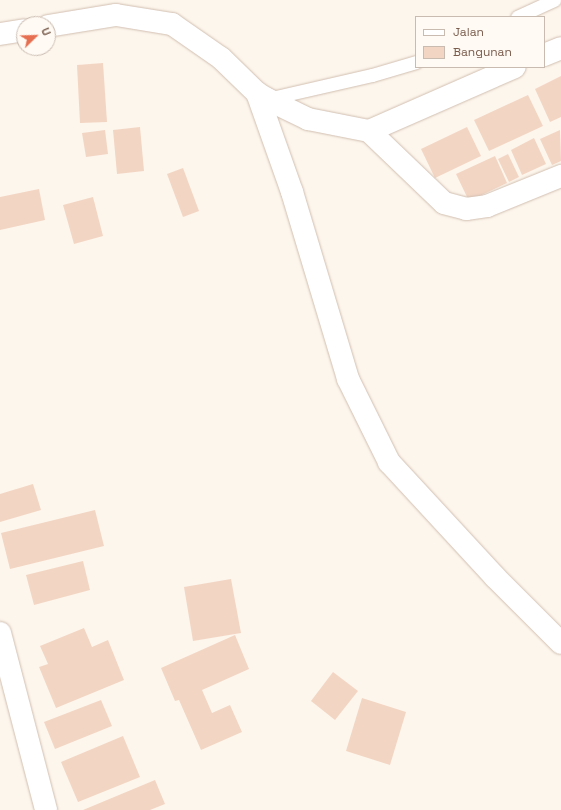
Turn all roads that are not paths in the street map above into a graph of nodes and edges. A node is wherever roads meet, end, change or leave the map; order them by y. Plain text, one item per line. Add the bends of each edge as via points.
1 (554, 0) edge
2 (519, 16) edge
3 (56, 25) edge
4 (16, 31) edge
5 (0, 34) edge
6 (561, 48) edge
7 (545, 55) edge
8 (415, 62) edge
9 (513, 68) edge
10 (262, 96) junction
11 (369, 131) junction
12 (561, 176) edge
13 (0, 633) edge
14 (561, 642) edge
15 (46, 810) edge

1 - 2 lane
3 - 10 street via 116,14 172,24 221,58
4 - 5 street
6 - 7 street
8 - 10 lane via 372,75
9 - 11 street
10 - 11 street via 308,119
10 - 14 street via 348,379 389,462 495,577
11 - 12 street via 444,203 466,209 487,206
13 - 15 street

